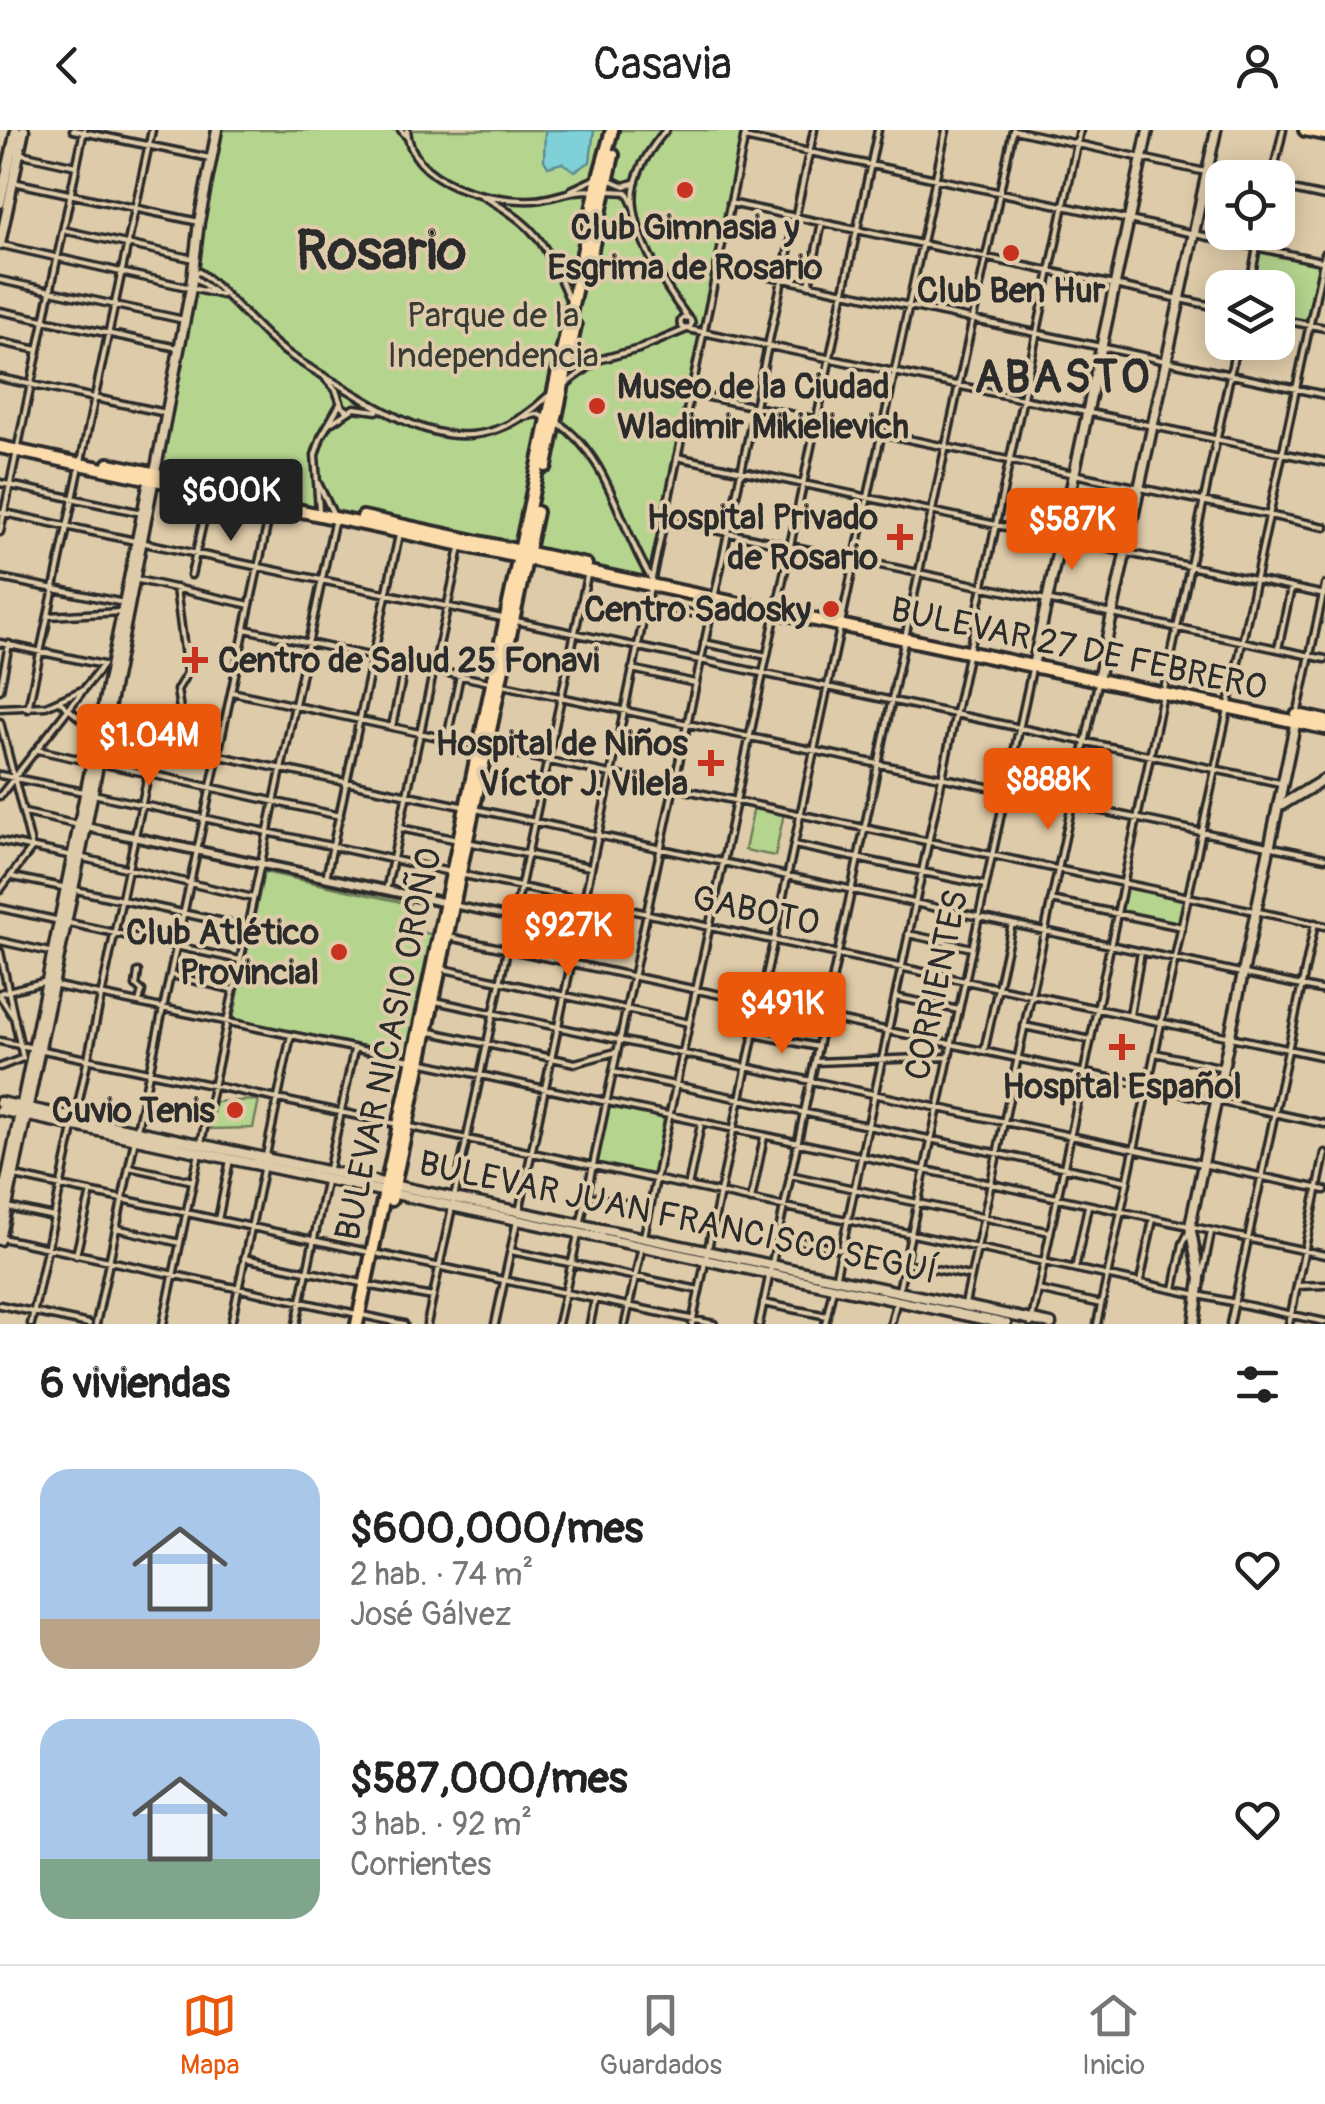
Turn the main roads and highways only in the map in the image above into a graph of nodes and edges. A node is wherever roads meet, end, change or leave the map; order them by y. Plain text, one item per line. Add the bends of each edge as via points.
1 (16, 130) edge
2 (24, 130) edge
3 (218, 130) edge
4 (615, 130) edge
5 (1148, 130) edge
6 (1216, 130) edge
7 (1306, 130) edge
8 (1325, 134) edge
9 (15, 152) junction
10 (6, 181) edge
11 (601, 192) junction
12 (0, 203) edge
13 (0, 244) edge
14 (562, 371) junction
15 (0, 444) edge
16 (153, 478) junction
17 (139, 542) junction
18 (524, 555) junction
19 (132, 579) junction
20 (1034, 663) junction
21 (110, 666) junction
22 (1099, 677) junction
23 (1297, 719) junction
24 (1325, 725) edge
25 (102, 731) junction
26 (1325, 779) edge
27 (1280, 806) junction
28 (63, 921) junction
29 (443, 936) junction
30 (50, 985) junction
31 (429, 1000) junction
32 (37, 1048) junction
33 (417, 1061) junction
34 (0, 1102) edge
35 (0, 1110) edge
36 (24, 1111) junction
37 (200, 1148) junction
38 (264, 1162) junction
39 (7, 1175) edge
40 (389, 1188) junction
41 (4, 1209) edge
42 (0, 1238) edge
43 (963, 1315) edge
44 (362, 1320) edge
45 (1031, 1322) edge
46 (1006, 1324) edge
47 (1051, 1324) edge
48 (1194, 1324) edge

1 - 9 main road
2 - 9 main road
3 - 16 main road
4 - 11 main road, BULEVAR NICASIO OROÑO
5 - 20 main road, CORRIENTES
6 - 22 main road
7 - 8 main road
9 - 10 main road
10 - 12 main road
10 - 13 main road
11 - 14 main road, BULEVAR NICASIO OROÑO
11 - 14 main road, BULEVAR NICASIO OROÑO
14 - 18 main road, BULEVAR NICASIO OROÑO
15 - 16 main road, BULEVAR 27 DE FEBRERO
16 - 17 main road
16 - 17 main road
16 - 18 main road, BULEVAR 27 DE FEBRERO
17 - 19 main road
18 - 20 main road, BULEVAR 27 DE FEBRERO
18 - 29 main road, BULEVAR NICASIO OROÑO
19 - 21 main road
19 - 21 main road
20 - 22 main road, BULEVAR 27 DE FEBRERO
21 - 25 main road
21 - 25 main road
22 - 23 main road, BULEVAR 27 DE FEBRERO
23 - 24 main road, BULEVAR 27 DE FEBRERO
23 - 27 main road
25 - 28 main road
26 - 27 main road
27 - 48 main road via 1190,1229 1200,1291
28 - 30 main road
28 - 30 main road
29 - 31 main road, BULEVAR NICASIO OROÑO
29 - 31 main road, BULEVAR NICASIO OROÑO
30 - 32 main road
31 - 33 main road, BULEVAR NICASIO OROÑO
31 - 33 main road, BULEVAR NICASIO OROÑO
32 - 36 main road
32 - 36 main road via 28,1058
33 - 40 main road, BULEVAR NICASIO OROÑO
34 - 36 main road, BULEVAR JUAN FRANCISCO SEGUÍ
35 - 36 main road, BULEVAR JUAN FRANCISCO SEGUÍ
36 - 37 main road, BULEVAR JUAN FRANCISCO SEGUÍ
36 - 39 main road
37 - 38 main road, BULEVAR JUAN FRANCISCO SEGUÍ
37 - 38 main road, BULEVAR JUAN FRANCISCO SEGUÍ
38 - 40 main road, BULEVAR JUAN FRANCISCO SEGUÍ
39 - 41 main road
40 - 43 main road, BULEVAR JUAN FRANCISCO SEGUÍ
40 - 44 main road, BULEVAR NICASIO OROÑO
41 - 42 main road
43 - 45 main road, BULEVAR JUAN FRANCISCO SEGUÍ
43 - 46 main road, BULEVAR JUAN FRANCISCO SEGUÍ
45 - 47 main road, BULEVAR JUAN FRANCISCO SEGUÍ

